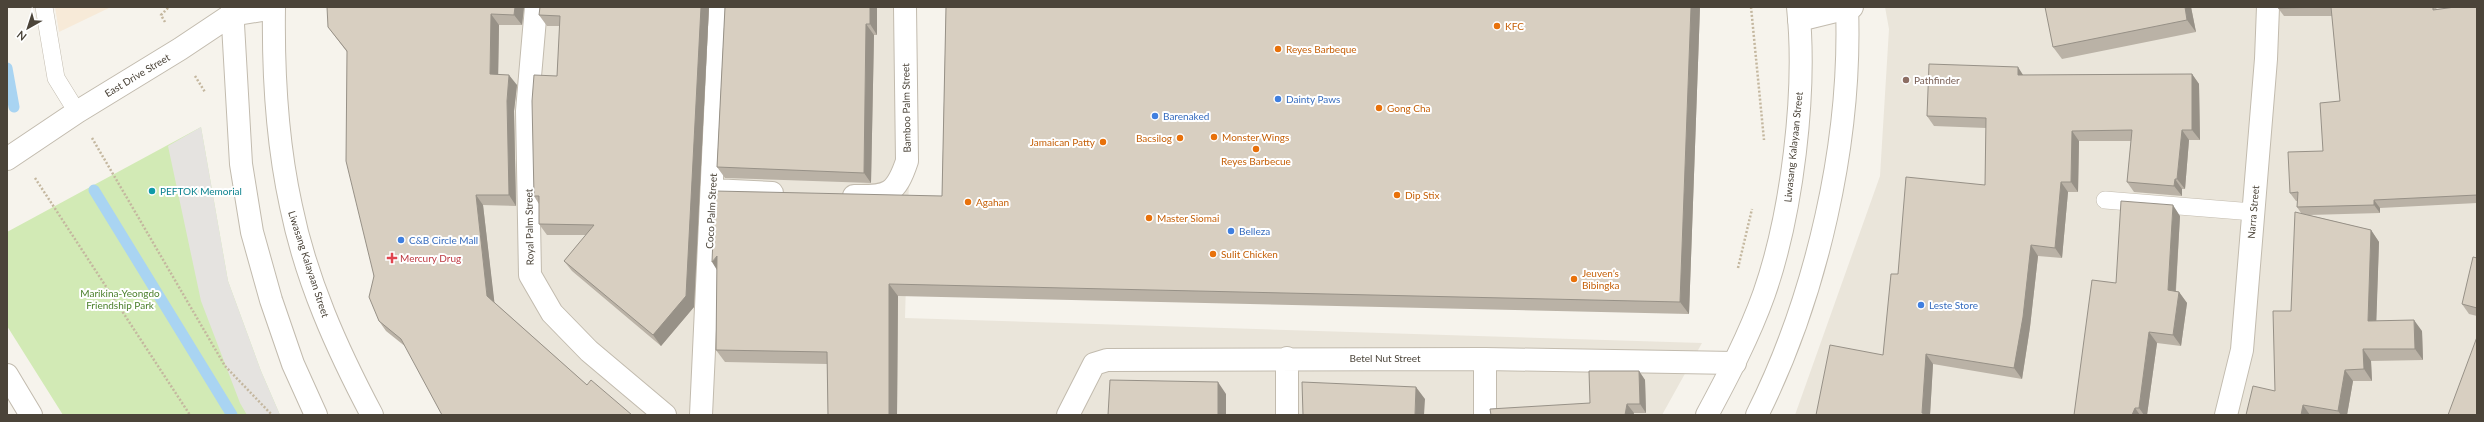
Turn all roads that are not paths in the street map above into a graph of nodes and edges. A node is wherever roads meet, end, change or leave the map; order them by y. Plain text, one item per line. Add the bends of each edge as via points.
1 (44, 7) edge
2 (536, 7) edge
3 (720, 7) edge
4 (905, 7) edge
5 (1849, 7) edge
6 (2268, 7) edge
7 (274, 8) edge
8 (232, 11) edge
9 (1799, 14) edge
10 (77, 112) junction
11 (12, 156) edge
12 (712, 190) junction
13 (794, 194) edge
14 (833, 195) edge
15 (2106, 200) dead end
16 (2254, 212) junction
17 (1287, 358) junction
18 (1485, 358) junction
19 (1735, 362) junction
20 (7, 374) edge
21 (30, 415) edge
22 (316, 415) edge
23 (372, 415) edge
24 (666, 415) edge
25 (701, 415) edge
26 (1068, 415) edge
27 (1287, 415) edge
28 (1485, 415) edge
29 (1707, 415) edge
30 (1757, 415) edge
31 (2226, 415) edge

1 - 10 lane via 56,78
2 - 24 street, Royal Palm Street via 527,111 530,275 552,313 589,351
3 - 12 street, Coco Palm Street
4 - 14 street, Bamboo Palm Street via 907,161 901,179 894,190 882,196
5 - 9 street
5 - 30 street via 1845,101 1829,199 1800,309
6 - 16 street, Narra Street
7 - 8 street, East Drive Street
7 - 23 street, Liwasang Kalayaan Street via 277,109 290,206 301,248 331,331
8 - 10 street, East Drive Street via 180,49
8 - 22 street via 241,164 252,232 270,300 293,364
9 - 19 street, Liwasang Kalayaan Street via 1799,86 1789,192 1764,294
10 - 11 street, East Drive Street
12 - 13 street
12 - 25 street, Coco Palm Street
15 - 16 lane
16 - 31 street, Narra Street via 2242,350
17 - 18 street, Betel Nut Street
17 - 26 street, Betel Nut Street via 1107,360 1094,364
17 - 27 street
18 - 19 street, Betel Nut Street
18 - 28 street
19 - 29 street, Liwasang Kalayaan Street
20 - 21 street

